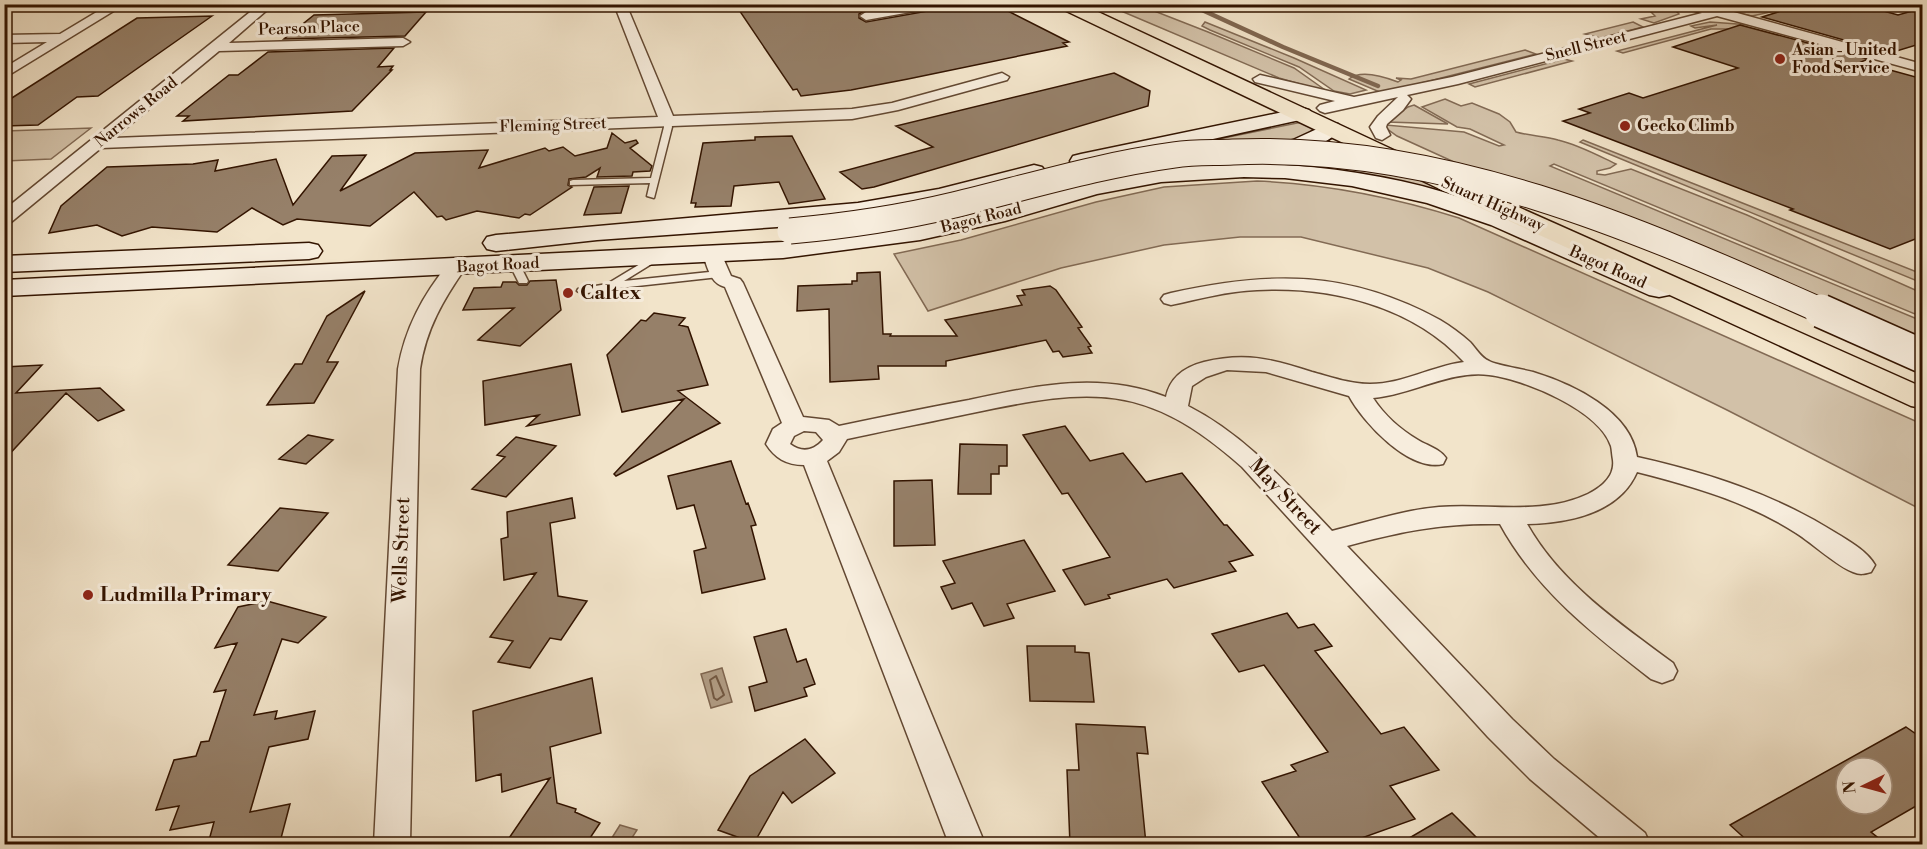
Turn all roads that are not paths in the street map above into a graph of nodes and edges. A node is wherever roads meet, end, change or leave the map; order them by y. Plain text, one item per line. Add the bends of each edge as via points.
1 (119, 4) edge
2 (268, 4) edge
3 (620, 4) edge
4 (933, 4) edge
5 (1066, 4) edge
6 (1095, 4) edge
7 (1679, 4) edge
8 (1719, 12) junction
9 (866, 16) dead end
10 (64, 38) junction
11 (4, 39) edge
12 (403, 42) dead end
13 (215, 47) junction
14 (1923, 68) edge
15 (4, 74) edge
16 (1002, 76) dead end
17 (1453, 81) junction
18 (1257, 86) junction
19 (1364, 99) junction
20 (1404, 99) junction
21 (1302, 114) junction
22 (1333, 118) junction
23 (667, 120) junction
24 (1382, 135) junction
25 (99, 142) junction
26 (1021, 175) junction
27 (655, 180) junction
28 (573, 183) dead end
29 (1093, 188) junction
30 (651, 196) dead end
31 (4, 219) edge
32 (496, 243) junction
33 (655, 258) junction
34 (4, 264) edge
35 (456, 267) junction
36 (718, 270) junction
37 (610, 286) junction
38 (4, 288) edge
39 (582, 291) dead end
40 (1171, 299) dead end
41 (1923, 356) edge
42 (1480, 367) junction
43 (1357, 390) junction
44 (1920, 391) edge
45 (1176, 410) junction
46 (795, 426) junction
47 (834, 434) junction
48 (813, 457) junction
49 (1434, 458) dead end
50 (1626, 462) junction
51 (1509, 516) junction
52 (1327, 542) junction
53 (1861, 565) dead end
54 (1662, 671) dead end
55 (392, 844) edge
56 (967, 844) edge
57 (1632, 844) edge

1 - 10 street
2 - 13 street, Narrows Road
3 - 23 street
4 - 9 street
5 - 18 highway, Stuart Highway
6 - 18 highway, Stuart Highway
7 - 8 street
8 - 14 street
8 - 17 street, Snell Street
10 - 11 street
10 - 15 street
12 - 13 street, Pearson Place
13 - 25 street, Narrows Road
16 - 23 street, Fleming Street via 893,107 852,114
17 - 19 street, Snell Street
17 - 20 street, Snell Street
18 - 19 street
18 - 21 highway, Stuart Highway
18 - 22 highway, Stuart Highway
18 - 26 main road via 1255,106 1224,124
19 - 22 street, Snell Street
20 - 22 street, Snell Street
20 - 24 street via 1400,107 1379,122
21 - 22 highway, Stuart Highway
21 - 26 main road, Bagot Road
22 - 24 highway, Stuart Highway
22 - 29 main road via 1301,145 1265,157 1132,175
22 - 44 highway, Stuart Highway
23 - 25 street, Fleming Street
23 - 27 lane
24 - 44 highway, Stuart Highway
25 - 31 street, Narrows Road
26 - 32 main road, Bagot Road via 939,196 848,211
27 - 28 lane
27 - 30 lane
29 - 36 main road, Bagot Road via 996,216 819,247
29 - 44 main road, Bagot Road via 1161,175 1263,170 1352,179 1416,192 1500,220 1847,369
32 - 34 main road, Bagot Road
32 - 41 main road, Bagot Road, bridge via 790,231 858,224 910,215 1103,167 1175,155 1256,150 1356,155 1450,171 1572,206
33 - 35 main road, Bagot Road via 519,273
33 - 36 main road, Bagot Road
33 - 37 lane
35 - 38 main road, Bagot Road
35 - 55 street, Wells Street via 420,322 409,369
36 - 37 lane
36 - 46 street via 733,283
37 - 39 lane
40 - 42 street via 1257,284 1335,289 1432,323 1456,339
42 - 43 street via 1466,367 1384,390
42 - 50 street via 1528,376 1577,400 1612,428 1624,445
43 - 45 street via 1260,363 1228,363 1186,379 1180,387
43 - 49 street via 1364,404 1393,435
45 - 47 street, May Street via 1143,397 1078,388
45 - 52 street, May Street via 1230,441
46 - 47 street via 816,424
46 - 48 street via 779,438 780,449 794,457
47 - 48 street via 833,445
48 - 56 street
50 - 51 street via 1625,474 1596,501 1552,514
50 - 53 street via 1708,482 1762,502 1818,533
51 - 52 street via 1436,516
51 - 54 street via 1528,549 1566,594
52 - 57 street, May Street via 1500,728 1542,769

